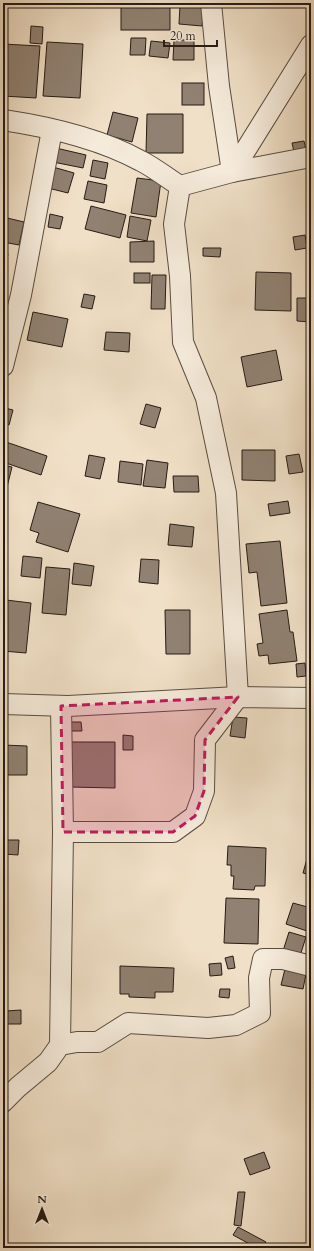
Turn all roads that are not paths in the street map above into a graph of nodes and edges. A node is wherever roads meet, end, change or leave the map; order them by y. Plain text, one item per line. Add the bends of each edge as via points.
1 (211, 3) edge
2 (311, 45) edge
3 (3, 120) edge
4 (52, 130) junction
5 (311, 157) edge
6 (232, 172) junction
7 (180, 186) junction
8 (3, 366) edge
9 (238, 697) junction
10 (311, 698) edge
11 (3, 704) edge
12 (61, 706) junction
13 (63, 832) junction
14 (311, 966) edge
15 (60, 1045) junction
16 (3, 1102) edge

1 - 6 street via 219,86
2 - 6 street
3 - 4 street
4 - 7 street via 70,132 125,153
4 - 8 street via 21,295
5 - 6 street
6 - 7 street
7 - 9 street via 174,224 180,276 183,342 206,398 226,493
9 - 10 street
9 - 12 street
9 - 13 street via 205,740 204,791 196,816 173,832
11 - 12 street
12 - 13 street
13 - 15 street
14 - 15 street via 283,959 263,959 259,978 260,1013 236,1025 208,1028 128,1023 98,1042
15 - 16 street via 48,1062

